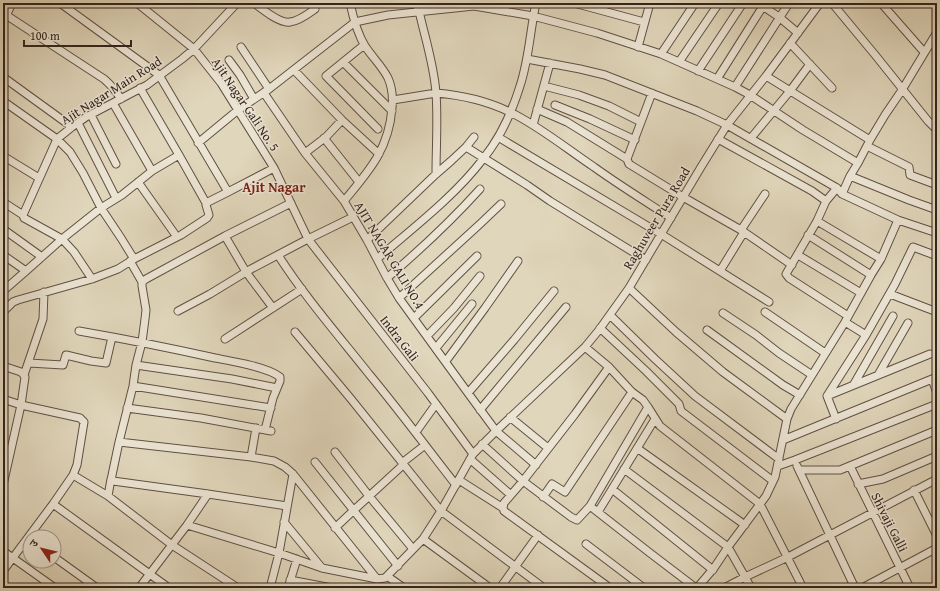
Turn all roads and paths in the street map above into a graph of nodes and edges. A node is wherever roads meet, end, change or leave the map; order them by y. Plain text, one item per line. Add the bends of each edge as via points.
1 (12, 3) edge
2 (60, 3) edge
3 (137, 3) edge
4 (237, 3) edge
5 (254, 3) edge
6 (350, 3) edge
7 (414, 3) edge
8 (536, 3) edge
9 (574, 3) edge
10 (650, 3) edge
11 (696, 3) edge
12 (719, 3) edge
13 (743, 3) edge
14 (788, 3) edge
15 (820, 3) edge
16 (832, 3) edge
17 (881, 3) edge
18 (762, 4) edge
19 (470, 5) edge
20 (444, 6) edge
21 (315, 9) dead end
22 (418, 11) junction
23 (6, 15) junction
24 (533, 16) junction
25 (779, 17) junction
26 (355, 22) junction
27 (644, 22) junction
28 (3, 23) edge
29 (798, 33) junction
30 (936, 34) edge
31 (790, 43) junction
32 (364, 45) junction
33 (241, 47) dead end
34 (638, 47) junction
35 (194, 50) junction
36 (924, 52) junction
37 (661, 54) junction
38 (527, 59) junction
39 (229, 60) dead end
40 (343, 62) junction
41 (679, 62) junction
42 (550, 63) junction
43 (810, 64) junction
44 (294, 70) junction
45 (698, 71) junction
46 (159, 75) junction
47 (766, 76) junction
48 (3, 77) edge
49 (717, 79) junction
50 (544, 86) junction
51 (735, 87) junction
52 (140, 88) junction
53 (832, 88) dead end
54 (790, 90) junction
55 (902, 90) junction
56 (266, 91) junction
57 (436, 93) junction
58 (652, 93) junction
59 (750, 95) junction
60 (121, 99) junction
61 (254, 99) junction
62 (393, 100) junction
63 (3, 101) edge
64 (113, 103) junction
65 (555, 105) dead end
66 (537, 109) junction
67 (238, 110) junction
68 (774, 110) junction
69 (392, 111) junction
70 (510, 112) junction
71 (91, 115) junction
72 (342, 120) junction
73 (641, 122) junction
74 (75, 125) junction
75 (533, 125) junction
76 (727, 125) junction
77 (378, 129) dead end
78 (937, 130) edge
79 (474, 137) dead end
80 (498, 137) junction
81 (324, 138) junction
82 (751, 138) junction
83 (58, 139) junction
84 (635, 140) junction
85 (718, 140) junction
86 (198, 143) junction
87 (869, 143) junction
88 (466, 147) junction
89 (305, 153) junction
90 (379, 154) junction
91 (179, 155) junction
92 (3, 156) edge
93 (484, 158) junction
94 (627, 160) junction
95 (858, 163) junction
96 (116, 164) dead end
97 (274, 168) junction
98 (152, 171) junction
99 (436, 174) junction
100 (850, 176) junction
101 (40, 178) junction
102 (138, 182) junction
103 (359, 182) junction
104 (937, 186) edge
105 (837, 188) junction
106 (480, 189) dead end
107 (228, 192) junction
108 (765, 194) dead end
109 (842, 194) junction
110 (683, 197) junction
111 (116, 198) junction
112 (344, 201) junction
113 (826, 201) junction
114 (3, 202) edge
115 (206, 203) junction
116 (291, 203) junction
117 (501, 204) dead end
118 (101, 208) junction
119 (937, 210) edge
120 (23, 215) junction
121 (353, 217) junction
122 (671, 218) junction
123 (898, 220) junction
124 (816, 221) junction
125 (3, 229) edge
126 (742, 231) junction
127 (937, 233) edge
128 (661, 234) junction
129 (808, 235) junction
130 (225, 236) junction
131 (177, 237) junction
132 (62, 239) junction
133 (308, 239) junction
134 (367, 240) junction
135 (3, 255) edge
136 (278, 255) junction
137 (798, 255) junction
138 (477, 256) dead end
139 (937, 256) edge
140 (42, 257) junction
141 (378, 259) junction
142 (881, 259) junction
143 (132, 260) junction
144 (646, 260) junction
145 (518, 261) dead end
146 (792, 265) junction
147 (26, 271) junction
148 (720, 271) junction
149 (246, 272) junction
150 (871, 275) junction
151 (480, 276) dead end
152 (387, 278) junction
153 (92, 279) junction
154 (142, 282) junction
155 (4, 288) edge
156 (629, 288) junction
157 (302, 289) junction
158 (554, 291) dead end
159 (44, 292) junction
160 (861, 293) junction
161 (890, 294) junction
162 (399, 298) junction
163 (768, 302) dead end
164 (472, 304) dead end
165 (566, 307) dead end
166 (273, 308) junction
167 (178, 311) dead end
168 (3, 312) edge
169 (765, 312) dead end
170 (937, 312) edge
171 (723, 313) dead end
172 (610, 315) junction
173 (893, 316) dead end
174 (414, 318) junction
175 (846, 319) junction
176 (908, 323) dead end
177 (600, 328) junction
178 (707, 330) dead end
179 (79, 331) dead end
180 (295, 332) dead end
181 (866, 335) junction
182 (427, 336) junction
183 (112, 337) junction
184 (225, 339) dead end
185 (142, 342) junction
186 (585, 347) junction
187 (436, 348) junction
188 (824, 354) junction
189 (930, 354) dead end
190 (446, 361) junction
191 (29, 363) junction
192 (136, 365) junction
193 (3, 366) edge
194 (609, 367) junction
195 (878, 374) junction
196 (812, 375) junction
197 (24, 376) junction
198 (934, 378) edge
199 (854, 384) junction
200 (133, 386) junction
201 (277, 388) junction
202 (632, 392) junction
203 (468, 393) junction
204 (937, 393) edge
205 (800, 395) junction
206 (827, 396) junction
207 (3, 399) edge
208 (436, 404) junction
209 (937, 404) edge
210 (21, 405) junction
211 (648, 407) junction
212 (127, 408) junction
213 (270, 408) junction
214 (480, 410) junction
215 (510, 417) junction
216 (655, 419) junction
217 (787, 419) junction
218 (836, 419) junction
219 (256, 428) junction
220 (937, 430) edge
221 (496, 431) junction
222 (416, 432) junction
223 (783, 440) junction
224 (119, 442) junction
225 (482, 444) junction
226 (425, 445) junction
227 (548, 448) junction
228 (637, 448) junction
229 (335, 452) dead end
230 (937, 456) edge
231 (251, 457) junction
232 (471, 457) junction
233 (795, 460) junction
234 (315, 462) dead end
235 (778, 462) junction
236 (402, 464) junction
237 (536, 465) junction
238 (850, 466) junction
239 (624, 469) junction
240 (799, 470) junction
241 (293, 474) junction
242 (73, 475) junction
243 (111, 479) junction
244 (937, 479) edge
245 (523, 481) junction
246 (773, 481) junction
247 (457, 482) junction
248 (858, 484) junction
249 (3, 485) edge
250 (612, 489) junction
251 (914, 490) junction
252 (208, 494) junction
253 (511, 495) junction
254 (108, 496) junction
255 (369, 496) junction
256 (544, 497) junction
257 (53, 504) junction
258 (760, 504) junction
259 (287, 506) junction
260 (590, 506) junction
261 (503, 508) junction
262 (354, 510) junction
263 (441, 511) junction
264 (598, 512) junction
265 (872, 513) junction
266 (284, 522) junction
267 (187, 525) junction
268 (745, 525) junction
269 (335, 528) junction
270 (36, 529) edge
271 (538, 535) junction
272 (830, 535) junction
273 (937, 536) edge
274 (423, 539) junction
275 (586, 544) dead end
276 (172, 545) junction
277 (22, 547) edge
278 (728, 547) junction
279 (937, 548) edge
280 (413, 549) junction
281 (3, 551) edge
282 (279, 553) junction
283 (788, 557) junction
284 (12, 558) junction
285 (297, 560) junction
286 (62, 563) edge
287 (398, 566) junction
288 (516, 567) junction
289 (322, 568) junction
290 (900, 568) junction
291 (713, 570) junction
292 (3, 571) edge
293 (150, 574) junction
294 (745, 577) junction
295 (383, 578) junction
296 (290, 580) junction
297 (394, 585) edge
298 (55, 588) edge
299 (97, 588) edge
300 (139, 588) edge
301 (169, 588) edge
302 (238, 588) edge
303 (270, 588) edge
304 (288, 588) edge
305 (332, 588) edge
306 (404, 588) edge
307 (490, 588) edge
308 (500, 588) edge
309 (544, 588) edge
310 (610, 588) edge
311 (644, 588) edge
312 (697, 588) edge
313 (724, 588) edge
314 (751, 588) edge
315 (803, 588) edge
316 (855, 588) edge
317 (862, 588) edge
318 (910, 588) edge

1 - 23 street
2 - 46 street
3 - 35 street, Ajit Nagar Gali No. 5
4 - 35 street, Ajit Nagar Main Road
5 - 21 street via 288,23
6 - 26 street
7 - 22 street
8 - 24 street
9 - 27 street
10 - 27 street
11 - 37 street
12 - 41 street
13 - 45 street
14 - 25 street
15 - 29 street, Raghuveer Pura Road
16 - 55 street
17 - 36 street
18 - 25 street
18 - 49 street
19 - 20 street
19 - 24 street
20 - 22 street
22 - 26 street
22 - 57 street
23 - 28 street
23 - 60 street via 104,79
24 - 34 street
24 - 38 street
25 - 29 street
25 - 51 street
26 - 32 street
26 - 44 street
27 - 34 street
29 - 31 street, Raghuveer Pura Road
30 - 36 street
31 - 43 street
31 - 47 street, Raghuveer Pura Road
32 - 40 street
32 - 62 street via 388,79
33 - 56 street, AJIT NAGAR GALI NO.4
34 - 37 street
35 - 46 street, Ajit Nagar Main Road
35 - 67 street, Ajit Nagar Gali No. 5 via 221,83
36 - 55 street
37 - 41 street
38 - 42 street
38 - 70 street
39 - 61 street
40 - 69 street
40 - 77 street via 326,76
41 - 45 street
42 - 50 street
42 - 58 street via 615,78
43 - 53 street
43 - 54 street
44 - 56 street
44 - 72 street
45 - 49 street
46 - 52 street, Ajit Nagar Main Road
46 - 86 street
47 - 54 street
47 - 59 street, Raghuveer Pura Road
48 - 74 street
49 - 51 street
50 - 66 street
50 - 73 street via 609,106
51 - 59 street
52 - 60 street, Ajit Nagar Main Road
52 - 91 street
54 - 68 street
54 - 87 street
55 - 78 street
55 - 87 street
56 - 61 street
56 - 89 street, AJIT NAGAR GALI NO.4
57 - 62 street
57 - 70 street via 473,99
57 - 99 street
58 - 73 street
58 - 76 street
59 - 68 street
59 - 76 street, Raghuveer Pura Road
60 - 64 street, Ajit Nagar Main Road
61 - 67 street
62 - 69 street
63 - 83 street
64 - 71 street, Ajit Nagar Main Road
64 - 98 street
65 - 84 street
66 - 75 street
66 - 94 street via 567,122
67 - 86 street
67 - 97 street, Ajit Nagar Gali No. 5
68 - 82 street
68 - 95 street
69 - 90 street
70 - 75 street
70 - 80 street
71 - 74 street, Ajit Nagar Main Road
71 - 96 street
72 - 81 street
72 - 90 street
73 - 84 street
74 - 83 street, Ajit Nagar Main Road
74 - 111 street
75 - 122 street
76 - 82 street
76 - 85 street, Raghuveer Pura Road
79 - 88 street
80 - 93 street
80 - 128 street
81 - 89 street
81 - 103 street
82 - 105 street
83 - 101 street, Ajit Nagar Main Road
83 - 118 street via 77,161
84 - 94 street
85 - 110 street, Raghuveer Pura Road
85 - 113 street
86 - 107 street
87 - 95 street
87 - 104 street via 910,167 910,175
88 - 93 street
88 - 99 street
89 - 112 street, AJIT NAGAR GALI NO.4
90 - 103 street
91 - 98 street
91 - 115 street
92 - 101 street
93 - 141 street via 445,199
93 - 144 street
94 - 110 street via 629,164
95 - 100 street
97 - 107 street
97 - 116 street, Ajit Nagar Gali No. 5
98 - 102 street
99 - 134 street
100 - 109 street
100 - 119 street
101 - 120 street, Ajit Nagar Main Road
102 - 111 street
102 - 131 street
103 - 112 street
105 - 109 street
105 - 113 street
106 - 152 street via 422,248
107 - 115 street
108 - 126 street
109 - 123 street
110 - 122 street, Raghuveer Pura Road
110 - 126 street
111 - 118 street
112 - 121 street, AJIT NAGAR GALI NO.4
113 - 124 street
114 - 120 street
115 - 131 street via 208,217
116 - 130 street
116 - 133 street, Ajit Nagar Gali No. 5
117 - 162 street
118 - 132 street
118 - 143 street
120 - 132 street via 24,218
121 - 133 street
121 - 134 street, AJIT NAGAR GALI NO.4
122 - 128 street, Raghuveer Pura Road
123 - 127 street
123 - 142 street
124 - 129 street
124 - 142 street
125 - 140 street
126 - 146 street
126 - 148 street
128 - 144 street, Raghuveer Pura Road
128 - 148 street
129 - 137 street
129 - 150 street
130 - 149 street
130 - 154 street
131 - 143 street
132 - 140 street
132 - 153 street
133 - 136 street
133 - 208 street, Indra Gali
134 - 141 street, AJIT NAGAR GALI NO.4
135 - 147 street
136 - 149 street
136 - 157 street
137 - 146 street
137 - 160 street
138 - 174 street
139 - 161 street via 913,248
140 - 147 street
141 - 152 street, AJIT NAGAR GALI NO.4
142 - 150 street
143 - 153 street via 118,269
143 - 154 street
144 - 156 street, Raghuveer Pura Road
145 - 190 street
146 - 175 street via 787,276
147 - 155 street
148 - 163 street
149 - 166 street
149 - 167 street
150 - 160 street
151 - 182 street
152 - 162 street, AJIT NAGAR GALI NO.4
153 - 159 street
154 - 185 street via 146,310
156 - 172 street, Raghuveer Pura Road
156 - 217 street via 717,367
157 - 166 street
157 - 222 street
158 - 203 street
159 - 168 street via 13,302
159 - 191 street via 43,319
160 - 175 street
161 - 170 street
161 - 181 street
162 - 174 street, AJIT NAGAR GALI NO.4
164 - 187 street
165 - 214 street
166 - 184 street
169 - 188 street
171 - 196 street
172 - 177 street, Raghuveer Pura Road
172 - 235 street via 695,396
173 - 199 street
174 - 182 street, AJIT NAGAR GALI NO.4
175 - 181 street
175 - 188 street
176 - 195 street
177 - 186 street, Raghuveer Pura Road
177 - 246 street via 646,371 678,404 681,411
178 - 205 street
179 - 183 street
180 - 236 street
181 - 206 street
182 - 187 street, AJIT NAGAR GALI NO.4
183 - 185 street
183 - 191 street via 106,363 66,355 63,365
185 - 192 street
185 - 201 street via 260,368 280,377
186 - 194 street
186 - 215 street, Raghuveer Pura Road
187 - 190 street, AJIT NAGAR GALI NO.4
188 - 196 street
189 - 195 street
190 - 203 street, AJIT NAGAR GALI NO.4
191 - 197 street
192 - 200 street
192 - 201 street
193 - 197 street via 21,372
194 - 202 street
194 - 227 street
195 - 199 street
196 - 205 street
197 - 210 street
198 - 204 street
198 - 218 street
199 - 206 street
200 - 212 street
200 - 213 street
201 - 213 street
202 - 211 street
202 - 256 street via 565,492 552,484
203 - 214 street, AJIT NAGAR GALI NO.4
205 - 217 street
206 - 218 street
207 - 210 street
208 - 222 street
208 - 232 street, Indra Gali
209 - 233 street
210 - 242 street via 83,420 77,465
210 - 249 street
211 - 216 street
211 - 260 street
212 - 219 street
212 - 224 street
213 - 219 street via 268,430
214 - 221 street, AJIT NAGAR GALI NO.4
215 - 221 street, Raghuveer Pura Road
215 - 227 street
216 - 228 street
216 - 258 street via 660,426
217 - 223 street
218 - 223 street
219 - 231 street
220 - 238 street
221 - 225 street
221 - 237 street, AJIT NAGAR GALI NO.4
222 - 226 street
223 - 235 street
224 - 231 street
224 - 243 street
225 - 232 street
225 - 245 street
226 - 236 street
226 - 247 street
227 - 237 street
228 - 239 street
228 - 268 street
229 - 255 street
230 - 248 street via 883,479
231 - 241 street via 274,462
232 - 247 street
232 - 253 street, Indra Gali
233 - 235 street
233 - 240 street
234 - 262 street
235 - 246 street
236 - 255 street
236 - 263 street
237 - 245 street
238 - 240 street via 840,470
238 - 248 street, Shivaji Galli
239 - 250 street
239 - 278 street
240 - 272 street
241 - 259 street
241 - 269 street
242 - 254 street
242 - 257 street
243 - 252 street
243 - 254 street
244 - 251 street
245 - 253 street
245 - 256 street
246 - 258 street
247 - 261 street
247 - 263 street
248 - 265 street, Shivaji Galli
250 - 264 street
250 - 291 street
251 - 265 street
251 - 273 street
252 - 259 street
252 - 267 street
253 - 261 street
254 - 276 street
255 - 262 street
255 - 280 street
256 - 260 street via 577,520
257 - 270 street
257 - 293 street
258 - 268 street
258 - 283 street
259 - 266 street
260 - 264 street
261 - 271 street
262 - 269 street
262 - 287 street
263 - 274 street
263 - 288 street
264 - 312 street
265 - 272 street
265 - 290 street, Shivaji Galli
266 - 282 street
266 - 289 street
267 - 276 street
267 - 282 street
268 - 278 street
269 - 295 street
271 - 288 street
271 - 310 street
272 - 283 street
272 - 316 street
274 - 280 street
274 - 307 street
275 - 311 street
276 - 293 street
276 - 302 street
277 - 284 street
278 - 291 street
278 - 294 street
279 - 290 street
280 - 287 street
281 - 284 street
282 - 285 street
282 - 303 street
283 - 294 street
283 - 315 street
284 - 292 street
284 - 298 street
285 - 289 street
285 - 296 street
286 - 299 street
287 - 295 street
288 - 308 street
288 - 309 street
289 - 295 street
290 - 317 street
290 - 318 street, Shivaji Galli
291 - 312 street
293 - 300 street
293 - 301 street
294 - 313 street
294 - 314 street
295 - 297 street
296 - 304 street
296 - 305 street
297 - 306 street

